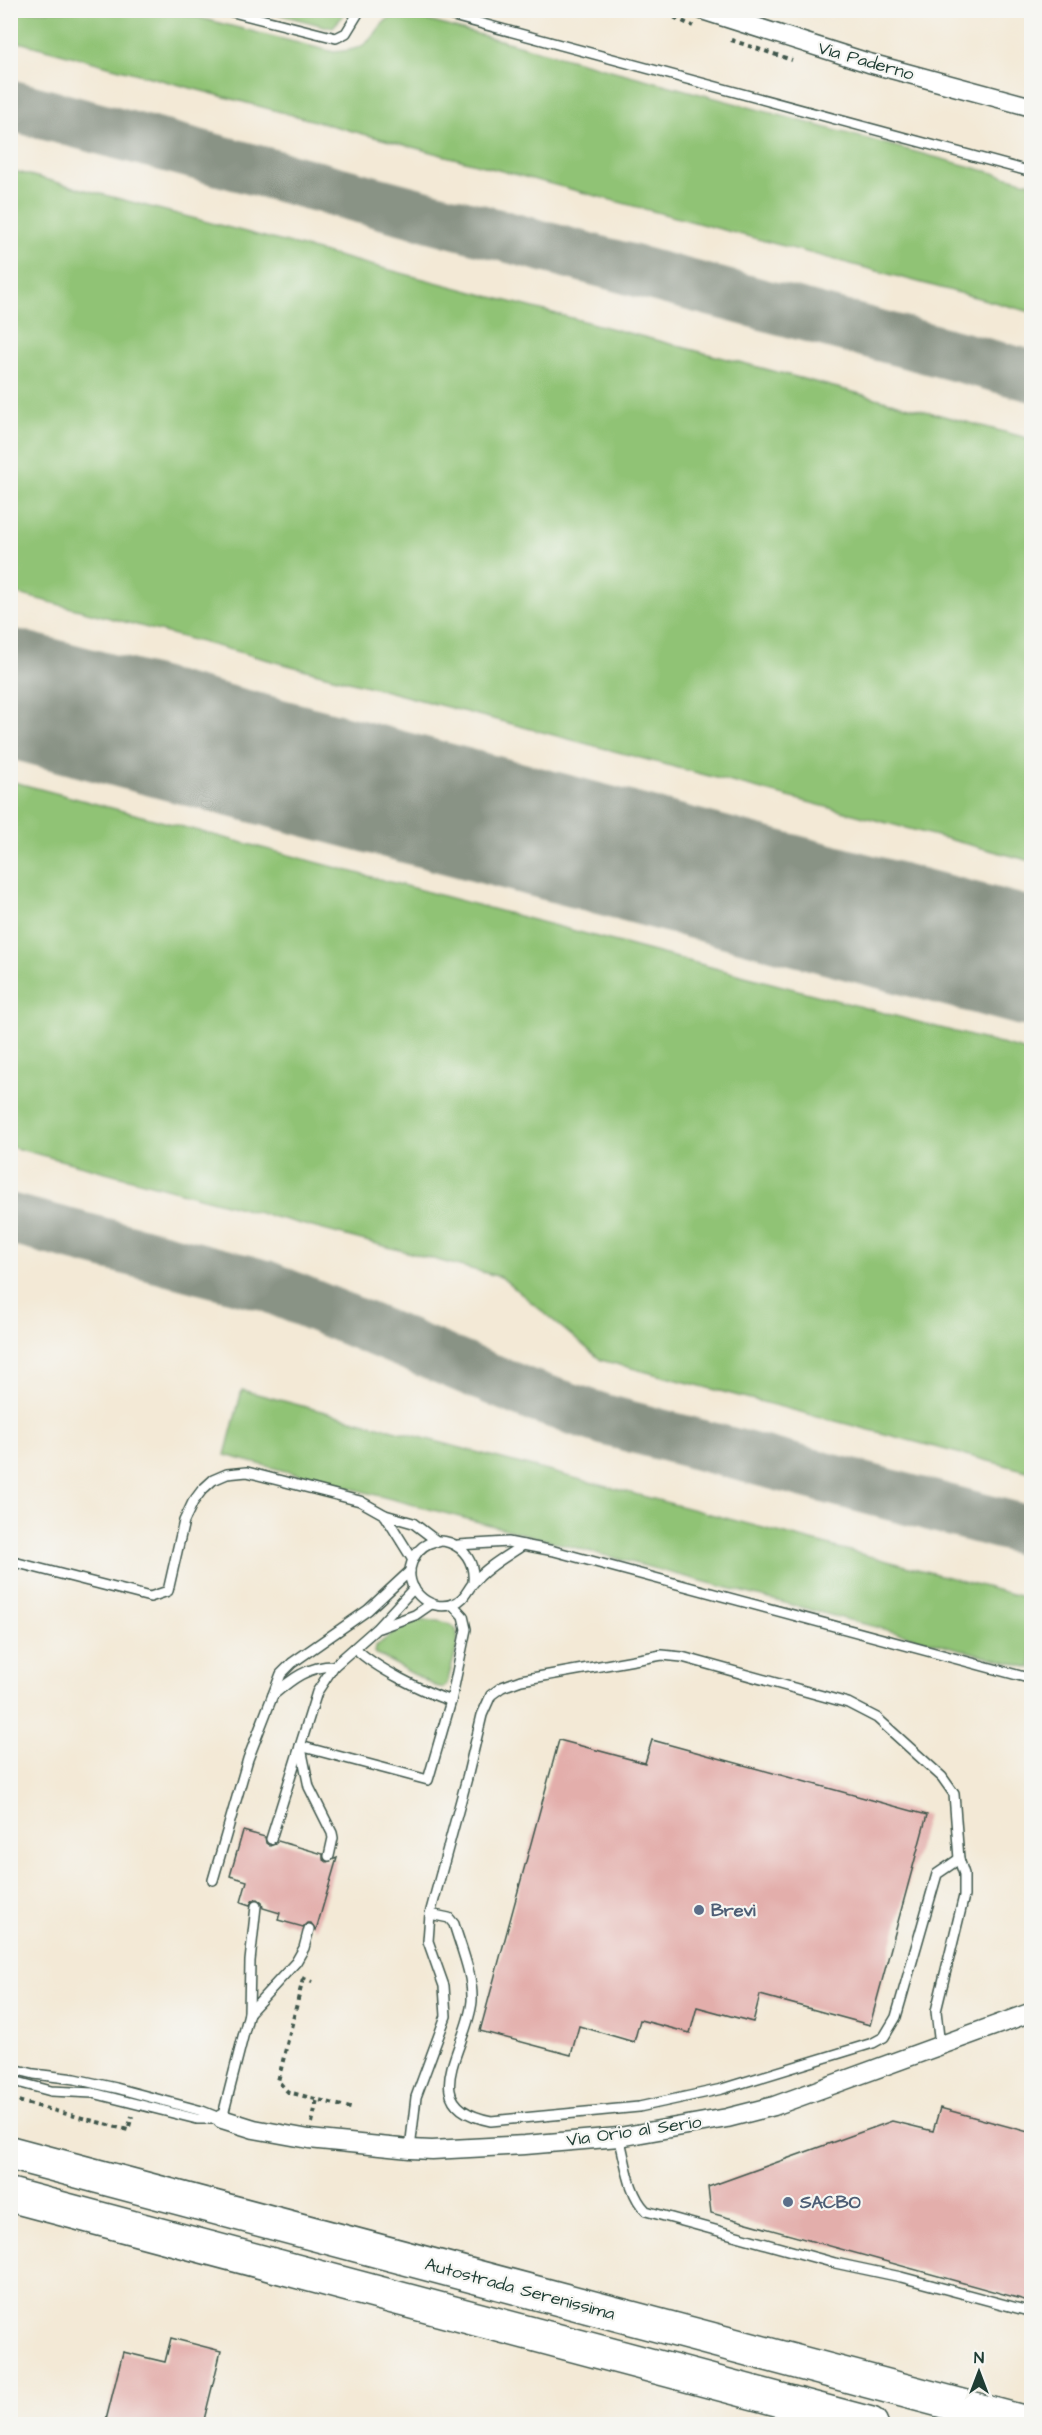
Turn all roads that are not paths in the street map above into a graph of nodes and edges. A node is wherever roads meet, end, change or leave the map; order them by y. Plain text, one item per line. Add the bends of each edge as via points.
1 (225, 10) edge
2 (360, 10) edge
3 (431, 10) edge
4 (702, 10) edge
5 (1032, 107) edge
6 (1032, 172) edge
7 (385, 1515) junction
8 (438, 1542) junction
9 (458, 1545) junction
10 (523, 1545) junction
11 (413, 1560) junction
12 (10, 1561) edge
13 (410, 1570) junction
14 (473, 1582) junction
15 (414, 1588) junction
16 (431, 1604) junction
17 (452, 1604) junction
18 (376, 1629) junction
19 (355, 1648) junction
20 (334, 1666) junction
21 (1032, 1679) edge
22 (271, 1696) junction
23 (451, 1701) junction
24 (300, 1746) junction
25 (271, 1839) dead end
26 (328, 1856) dead end
27 (959, 1859) junction
28 (213, 1880) dead end
29 (256, 1906) dead end
30 (430, 1914) junction
31 (309, 1929) dead end
32 (1032, 2012) edge
33 (249, 2013) junction
34 (940, 2046) junction
35 (10, 2068) edge
36 (10, 2080) edge
37 (222, 2120) junction
38 (619, 2137) junction
39 (410, 2149) junction
40 (10, 2153) edge
41 (10, 2195) edge
42 (1032, 2312) edge
43 (871, 2424) edge
44 (1030, 2424) edge

1 - 2 lane via 336,38 346,33
3 - 6 lane
4 - 5 street, Via Paderno via 869,63
7 - 8 lane via 413,1522
7 - 11 lane
7 - 12 lane via 349,1498 247,1472 227,1474 213,1480 193,1502 184,1521 168,1591 158,1596 144,1596
8 - 9 lane
8 - 11 lane via 427,1545
9 - 10 lane
9 - 14 lane via 472,1561
10 - 14 lane
10 - 21 lane
11 - 13 lane
13 - 15 lane
13 - 22 lane via 359,1617 292,1663 281,1674
14 - 17 lane via 462,1599
15 - 16 lane
15 - 18 lane
16 - 17 lane
16 - 18 lane via 415,1615
17 - 23 lane via 463,1616 466,1629
18 - 19 lane
19 - 20 lane
19 - 23 lane via 369,1660
20 - 22 lane via 310,1669
20 - 24 lane via 317,1692
22 - 28 lane
23 - 24 lane via 428,1780
24 - 25 lane
24 - 26 lane via 305,1776 332,1833
27 - 30 lane via 954,1794 942,1777 877,1718 848,1703 682,1657 662,1655 520,1680 491,1695 482,1715
27 - 30 lane via 937,1874 896,2017 884,2037 722,2089 639,2107 491,2121 459,2110 451,2093 453,2061 470,2018 471,1982 454,1924 449,1918
27 - 34 lane via 964,1896 936,2011
29 - 33 lane
30 - 39 lane via 428,1941 444,1986 446,2016 416,2097
31 - 33 lane via 296,1962
32 - 34 street, Via Orio al Serio
33 - 37 lane
34 - 38 street, Via Orio al Serio via 774,2106
35 - 37 lane via 116,2088
36 - 37 lane via 51,2091 93,2093 197,2118
37 - 39 street, Via Orio al Serio via 309,2139
38 - 39 street, Via Orio al Serio
38 - 42 lane via 632,2192 646,2211
40 - 44 highway, Autostrada Serenissima
41 - 43 highway

